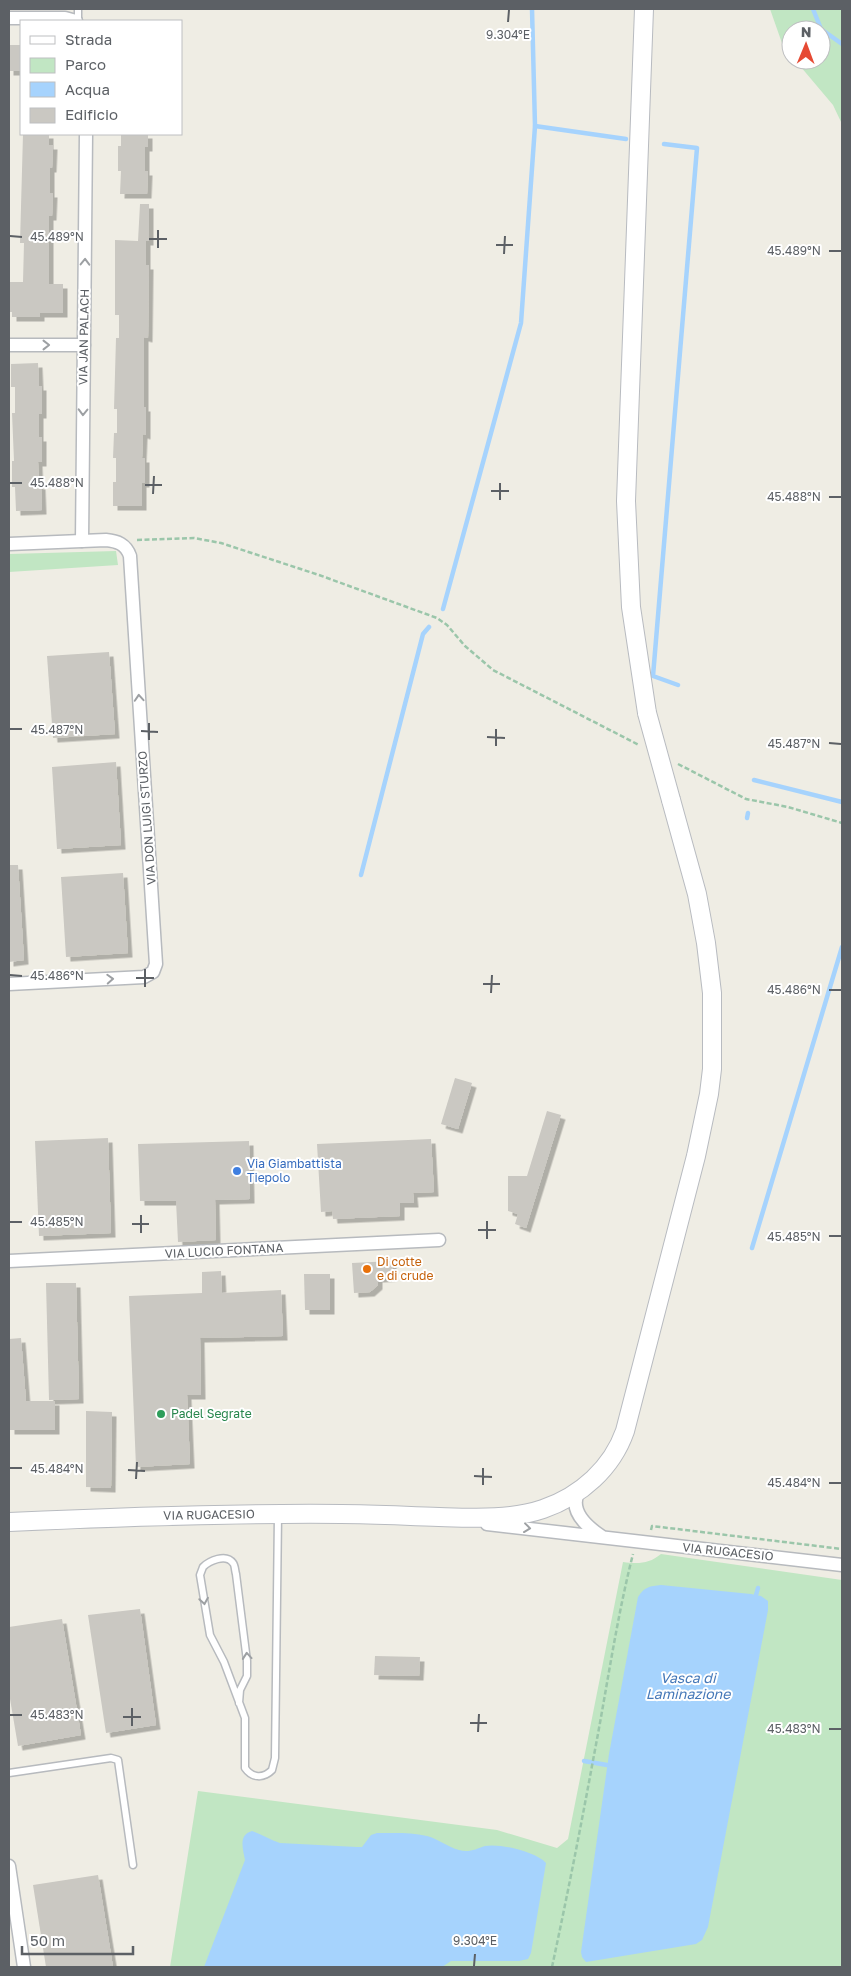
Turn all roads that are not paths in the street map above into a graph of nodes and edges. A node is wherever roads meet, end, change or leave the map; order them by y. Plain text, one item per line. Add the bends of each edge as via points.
1 (644, 9) edge
2 (9, 18) edge
3 (73, 20) edge
4 (86, 135) edge
5 (9, 345) edge
6 (84, 345) junction
7 (82, 541) junction
8 (9, 544) edge
9 (9, 984) edge
10 (439, 1240) dead end
11 (9, 1262) edge
12 (577, 1498) junction
13 (278, 1514) junction
14 (409, 1516) junction
15 (9, 1522) edge
16 (609, 1538) junction
17 (842, 1565) edge
18 (239, 1703) junction
19 (9, 1774) edge
20 (134, 1865) dead end
21 (9, 1866) edge
22 (24, 1967) edge

1 - 12 main road, VIA RUGACESIO, bridge via 626,508 631,607 647,713 697,894 709,960 713,1018 709,1094 696,1156 625,1431 606,1466
2 - 3 street
6 -> 4 street, VIA JAN PALACH
5 -> 6 street
6 -> 7 street, VIA JAN PALACH
7 - 8 street
9 -> 7 street, VIA DON LUIGI STURZO via 144,977 155,968 130,556 116,541
10 - 11 street, VIA LUCIO FONTANA
12 - 14 main road, VIA RUGACESIO via 520,1515 468,1518
12 - 16 street via 581,1519
13 - 14 main road, VIA RUGACESIO
13 - 15 main road, VIA RUGACESIO
13 - 18 lane via 275,1758 272,1770 262,1776 254,1776 245,1768 246,1723
14 -> 16 street, VIA RUGACESIO
16 - 17 street, VIA RUGACESIO
18 -> 18 lane via 248,1661 236,1574 230,1560 216,1559 203,1567 200,1575 209,1632
19 - 20 lane via 111,1758 118,1760
21 - 22 street

